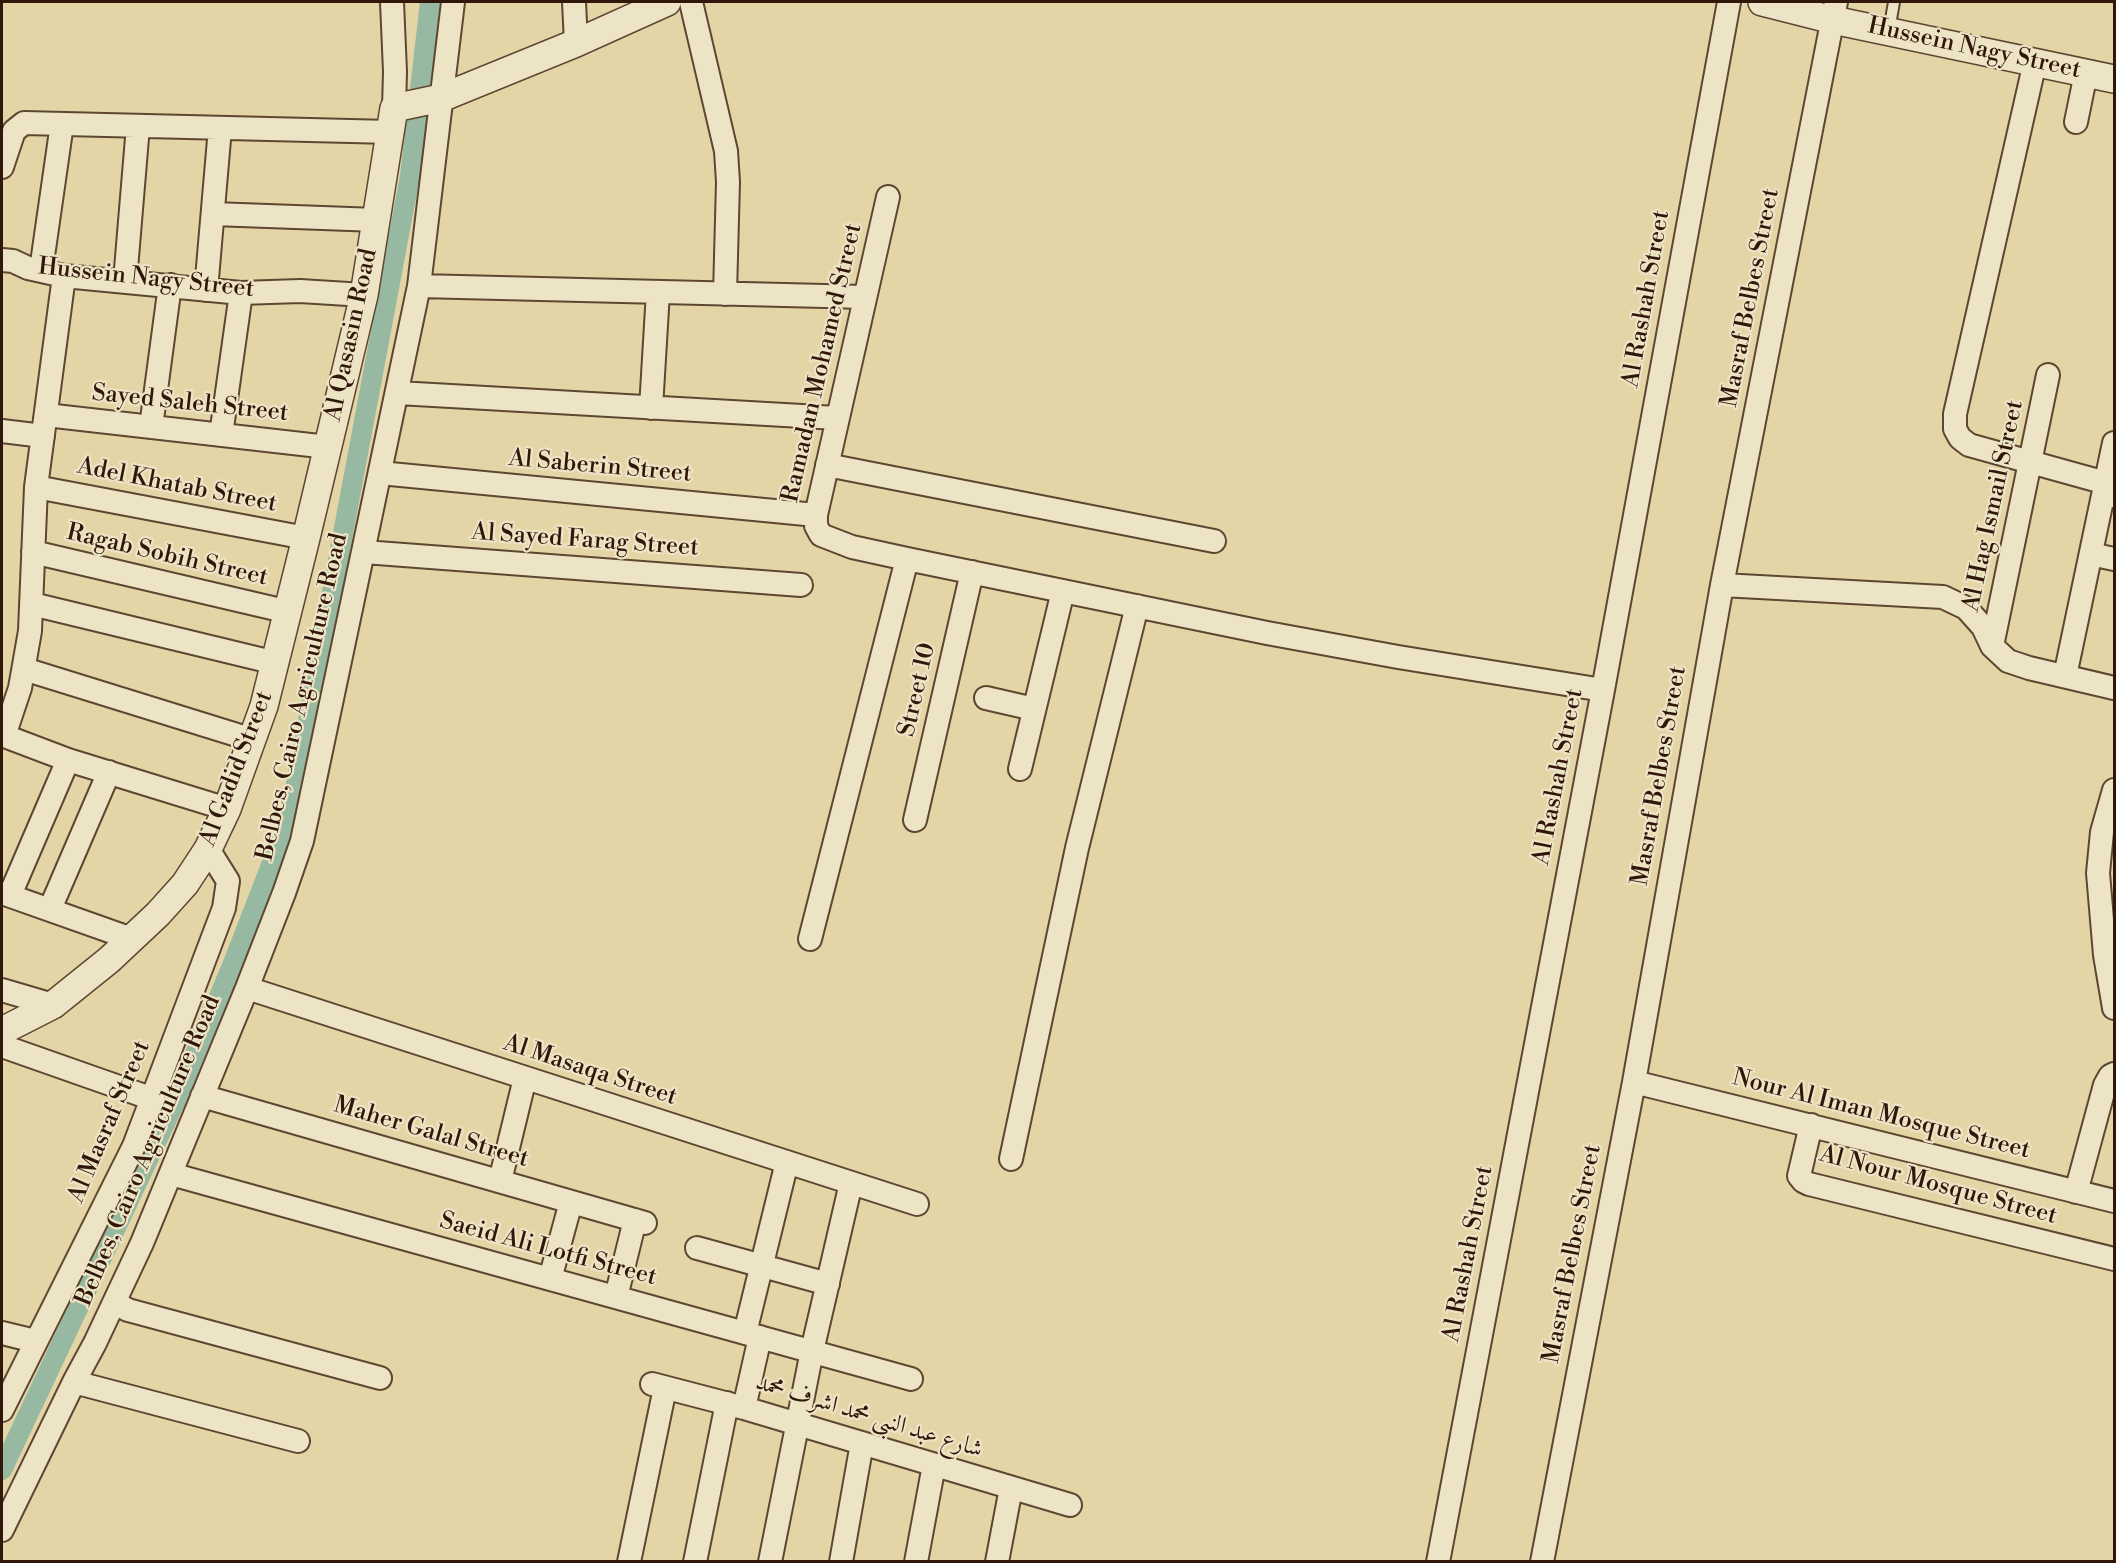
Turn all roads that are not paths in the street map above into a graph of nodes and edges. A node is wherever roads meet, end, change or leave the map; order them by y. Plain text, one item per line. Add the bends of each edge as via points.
1 (392, 2) edge
2 (453, 2) edge
3 (574, 2) edge
4 (667, 2) edge
5 (691, 2) edge
6 (1728, 2) edge
7 (1762, 2) edge
8 (1894, 2) edge
9 (1826, 12) edge
10 (1889, 32) junction
11 (576, 43) junction
12 (2035, 62) junction
13 (2086, 73) junction
14 (2115, 79) edge
15 (436, 99) junction
16 (396, 115) junction
17 (2076, 122) dead end
18 (62, 124) junction
19 (138, 126) junction
20 (220, 128) junction
21 (2, 167) edge
22 (888, 197) dead end
23 (213, 214) junction
24 (377, 220) junction
25 (2, 260) edge
26 (41, 270) junction
27 (64, 276) junction
28 (124, 281) junction
29 (170, 285) junction
30 (419, 286) junction
31 (207, 290) junction
32 (658, 292) junction
33 (241, 293) junction
34 (726, 294) junction
35 (364, 295) junction
36 (865, 297) junction
37 (2048, 375) dead end
38 (398, 393) junction
39 (651, 408) junction
40 (837, 418) junction
41 (45, 426) junction
42 (151, 427) junction
43 (2, 431) edge
44 (220, 435) junction
45 (2115, 443) edge
46 (328, 447) junction
47 (2030, 461) junction
48 (827, 465) junction
49 (380, 473) junction
50 (36, 486) junction
51 (2110, 490) edge
52 (816, 514) junction
53 (306, 538) junction
54 (1214, 541) dead end
55 (33, 552) junction
56 (364, 552) junction
57 (2091, 554) junction
58 (907, 559) junction
59 (2115, 559) edge
60 (972, 572) junction
61 (801, 585) dead end
62 (1722, 585) junction
63 (1063, 591) junction
64 (32, 604) junction
65 (1137, 606) junction
66 (289, 612) junction
67 (1992, 646) junction
68 (276, 663) junction
69 (24, 669) junction
70 (2065, 676) junction
71 (2115, 688) edge
72 (1603, 690) junction
73 (986, 698) dead end
74 (1034, 709) junction
75 (3, 735) edge
76 (253, 740) junction
77 (68, 760) junction
78 (1020, 769) dead end
79 (110, 772) junction
80 (2115, 790) edge
81 (227, 809) junction
82 (915, 820) dead end
83 (208, 849) junction
84 (6, 894) edge
85 (50, 909) junction
86 (132, 939) junction
87 (810, 939) dead end
88 (247, 988) junction
89 (2, 990) edge
90 (53, 1005) junction
91 (2115, 1008) edge
92 (2, 1031) edge
93 (2, 1046) edge
94 (2115, 1074) edge
95 (525, 1078) junction
96 (1634, 1082) junction
97 (202, 1096) junction
98 (153, 1099) junction
99 (1811, 1125) junction
100 (1011, 1159) dead end
101 (787, 1162) junction
102 (171, 1174) junction
103 (500, 1181) junction
104 (851, 1183) junction
105 (2076, 1192) junction
106 (571, 1202) junction
107 (2115, 1202) edge
108 (917, 1204) dead end
109 (697, 1248) dead end
110 (2115, 1259) edge
111 (761, 1266) junction
112 (549, 1278) junction
113 (828, 1284) junction
114 (616, 1297) junction
115 (115, 1303) junction
116 (2, 1334) edge
117 (753, 1335) junction
118 (35, 1341) junction
119 (812, 1351) junction
120 (380, 1378) dead end
121 (911, 1379) dead end
122 (74, 1382) junction
123 (7, 1387) edge
124 (735, 1406) junction
125 (2, 1410) edge
126 (797, 1424) junction
127 (298, 1441) dead end
128 (862, 1443) junction
129 (934, 1465) junction
130 (1011, 1488) junction
131 (1070, 1505) dead end
132 (2, 1530) edge
133 (629, 1562) edge
134 (695, 1562) edge
135 (770, 1562) edge
136 (841, 1562) edge
137 (916, 1562) edge
138 (997, 1562) edge
139 (1438, 1562) edge
140 (1542, 1562) edge

1 - 16 street, Al Qasasin Road
2 - 15 street, Belbes, Cairo Agriculture Road
3 - 11 street
4 - 11 street
5 - 34 street via 726,151
6 - 72 street, Al Rashah Street
7 - 9 street, Hussein Nagy Street
8 - 10 lane
9 - 10 street, Hussein Nagy Street
9 - 62 street, Masraf Belbes Street
10 - 12 street, Hussein Nagy Street
11 - 15 street
12 - 13 street, Hussein Nagy Street
12 - 47 street via 1955,414 1955,429 1969,445
13 - 14 street, Hussein Nagy Street
13 - 17 street
15 - 16 street
15 - 30 street, Belbes, Cairo Agriculture Road
16 - 20 street
16 - 24 street, Al Qasasin Road
18 - 19 street
18 - 21 street via 20,125 12,135
18 - 26 street
19 - 20 street
19 - 28 street
20 - 23 street
22 - 36 street, Ramadan Mohamed Street
23 - 24 street
23 - 31 street
24 - 35 street, Al Qasasin Road
25 - 26 street, Hussein Nagy Street
26 - 27 street, Hussein Nagy Street
27 - 28 street, Hussein Nagy Street
27 - 41 street
28 - 29 street, Hussein Nagy Street
29 - 31 street, Hussein Nagy Street
29 - 42 street
30 - 32 street
30 - 38 street, Belbes, Cairo Agriculture Road
31 - 33 street, Hussein Nagy Street
32 - 34 street
32 - 39 street
33 - 35 street, Hussein Nagy Street
33 - 44 street
34 - 36 street
35 - 46 street, Al Qasasin Road
36 - 40 street, Ramadan Mohamed Street
37 - 47 street, Al Hag Ismail Street
38 - 39 street
38 - 49 street, Belbes, Cairo Agriculture Road
39 - 40 street
40 - 48 street, Ramadan Mohamed Street
41 - 42 street, Sayed Saleh Street
41 - 43 street, Sayed Saleh Street
41 - 50 street
42 - 44 street, Sayed Saleh Street
44 - 46 street, Sayed Saleh Street
45 - 51 street
46 - 53 street, Al Qasasin Road
47 - 51 street
47 - 67 street, Al Hag Ismail Street
48 - 52 street, Ramadan Mohamed Street
48 - 54 street
49 - 52 street, Al Saberin Street
49 - 56 street, Belbes, Cairo Agriculture Road
50 - 53 street, Adel Khatab Street
50 - 55 street
51 - 57 street
52 - 58 street, Ramadan Mohamed Street via 818,531 826,538
53 - 66 street, Al Qasasin Road
55 - 64 street
55 - 66 street, Ragab Sobih Street
56 - 61 street, Al Sayed Farag Street
56 - 88 street, Belbes, Cairo Agriculture Road via 302,841
57 - 59 street
57 - 70 street
58 - 60 street
58 - 87 street
60 - 63 street
60 - 82 street, Street 10
62 - 67 street via 1943,597 1966,608 1983,627
62 - 96 street, Masraf Belbes Street
63 - 65 street
63 - 74 street
64 - 68 street
64 - 69 street
65 - 72 street via 1366,651
65 - 100 street via 1077,848
66 - 68 street, Al Qasasin Road
67 - 70 street via 2008,661
68 - 76 street, Al Gadid Street
69 - 75 street
69 - 76 street
70 - 71 street
72 - 139 street, Al Rashah Street
73 - 74 street
74 - 78 street
75 - 77 street
76 - 81 street, Al Gadid Street
77 - 79 street
77 - 84 street
79 - 81 street
79 - 85 street
80 - 91 street via 2102,832 2098,873 2105,955
81 - 83 street, Al Gadid Street
83 - 86 street, Al Gadid Street via 185,884
83 - 98 street, Al Masraf Street via 226,875 226,900
84 - 85 street
85 - 86 street
86 - 90 street, Al Gadid Street
88 - 95 street, Al Masaqa Street
88 - 97 street, Belbes, Cairo Agriculture Road
89 - 90 street
90 - 92 street, Al Gadid Street
93 - 98 street
94 - 105 street via 2105,1085
95 - 101 street, Al Masaqa Street
95 - 103 street
96 - 99 street, Nour Al Iman Mosque Street
96 - 140 street, Masraf Belbes Street
97 - 102 street, Belbes, Cairo Agriculture Road
97 - 103 street, Maher Galal Street
98 - 118 street, Al Masraf Street via 122,1170
99 - 105 street, Nour Al Iman Mosque Street
99 - 110 street, Al Nour Mosque Street via 1799,1176 1809,1184
101 - 104 street, Al Masaqa Street
101 - 111 street
102 - 112 street, Saeid Ali Lotfi Street
102 - 115 street, Belbes, Cairo Agriculture Road
103 - 106 street, Maher Galal Street
104 - 108 street, Al Masaqa Street
104 - 113 street
105 - 107 street, Nour Al Iman Mosque Street
106 - 112 street
106 - 114 street, Maher Galal Street via 640,1222
109 - 111 street
111 - 113 street
111 - 117 street
112 - 114 street, Saeid Ali Lotfi Street
113 - 119 street
114 - 117 street, Saeid Ali Lotfi Street
115 - 120 street via 128,1310
115 - 122 street, Belbes, Cairo Agriculture Road
116 - 118 street
117 - 119 street, Saeid Ali Lotfi Street
117 - 124 street
118 - 123 street, Al Masraf Street
119 - 121 street, Saeid Ali Lotfi Street
119 - 126 street
122 - 127 street
122 - 132 street, Belbes, Cairo Agriculture Road
123 - 125 street, Al Masraf Street
124 - 126 street, شارع عبد النبى محمد اشرف محمد
124 - 133 street, شارع عبد النبى محمد اشرف محمد via 659,1386
124 - 134 street
126 - 128 street, شارع عبد النبى محمد اشرف محمد
126 - 135 street
128 - 129 street, شارع عبد النبى محمد اشرف محمد
128 - 136 street
129 - 130 street, شارع عبد النبى محمد اشرف محمد
129 - 137 street
130 - 131 street, شارع عبد النبى محمد اشرف محمد
130 - 138 street

